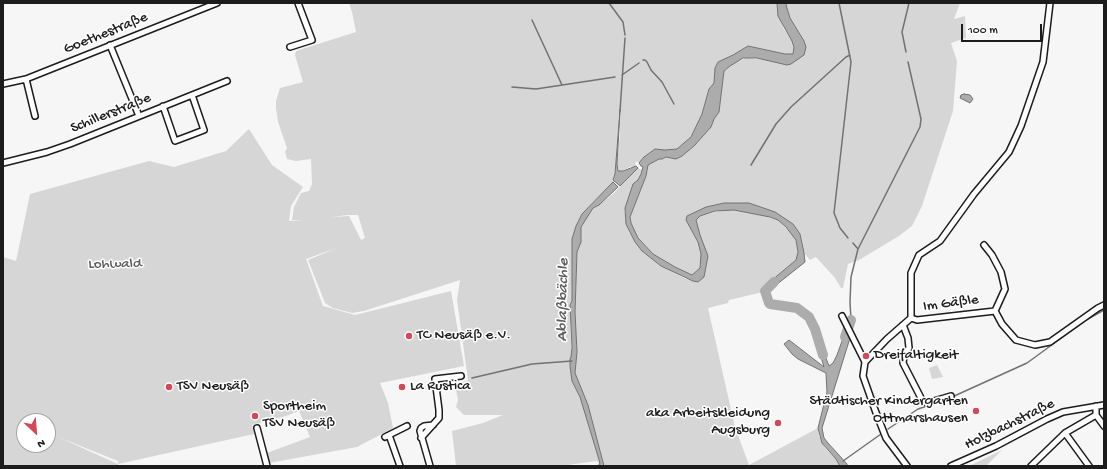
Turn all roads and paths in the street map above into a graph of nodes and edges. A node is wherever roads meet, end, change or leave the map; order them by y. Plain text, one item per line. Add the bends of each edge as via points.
1 (217, 3) edge
2 (298, 3) edge
3 (1050, 3) edge
4 (110, 45) junction
5 (290, 47) dead end
6 (26, 79) junction
7 (226, 81) dead end
8 (3, 84) edge
9 (192, 95) junction
10 (163, 106) junction
11 (36, 116) dead end
12 (139, 116) junction
13 (3, 163) edge
14 (984, 245) dead end
15 (1104, 305) edge
16 (995, 311) junction
17 (842, 316) dead end
18 (911, 318) junction
19 (903, 325) junction
20 (865, 362) junction
21 (461, 376) dead end
22 (951, 396) dead end
23 (1104, 405) edge
24 (1096, 406) junction
25 (1096, 415) junction
26 (407, 426) dead end
27 (1104, 426) edge
28 (258, 428) dead end
29 (1065, 433) junction
30 (267, 466) edge
31 (400, 466) edge
32 (430, 466) edge
33 (907, 466) edge
34 (951, 466) edge
35 (1031, 466) edge
36 (1089, 466) edge

1 - 4 street, Goethestraße
2 - 5 street via 312,40
3 - 18 street via 1043,62 1021,126 1009,152 974,194 947,233 919,255 911,273
4 - 6 street, Goethestraße
4 - 12 street
6 - 8 street, Goethestraße
6 - 11 street
7 - 9 street, Schillerstraße
9 - 10 street, Schillerstraße
9 - 10 street via 204,130 175,141
10 - 12 street, Schillerstraße
12 - 13 street, Schillerstraße via 46,152
14 - 16 street, Im Gäßle via 1001,272 1005,289
15 - 16 street, Im Gäßle via 1050,342 1035,345 1016,340
16 - 18 street, Im Gäßle via 917,320
17 - 20 street
18 - 19 street
19 - 20 street
19 - 22 street via 909,348 903,363 922,400 927,403
20 - 33 street via 864,376 886,438
21 - 32 street via 435,379 438,420 421,438
23 - 24 street, Holzbachstraße
24 - 25 street
24 - 34 street, Holzbachstraße via 1063,412
25 - 27 street
25 - 29 street
26 - 31 street via 387,436
28 - 30 street
29 - 35 street
29 - 36 street

